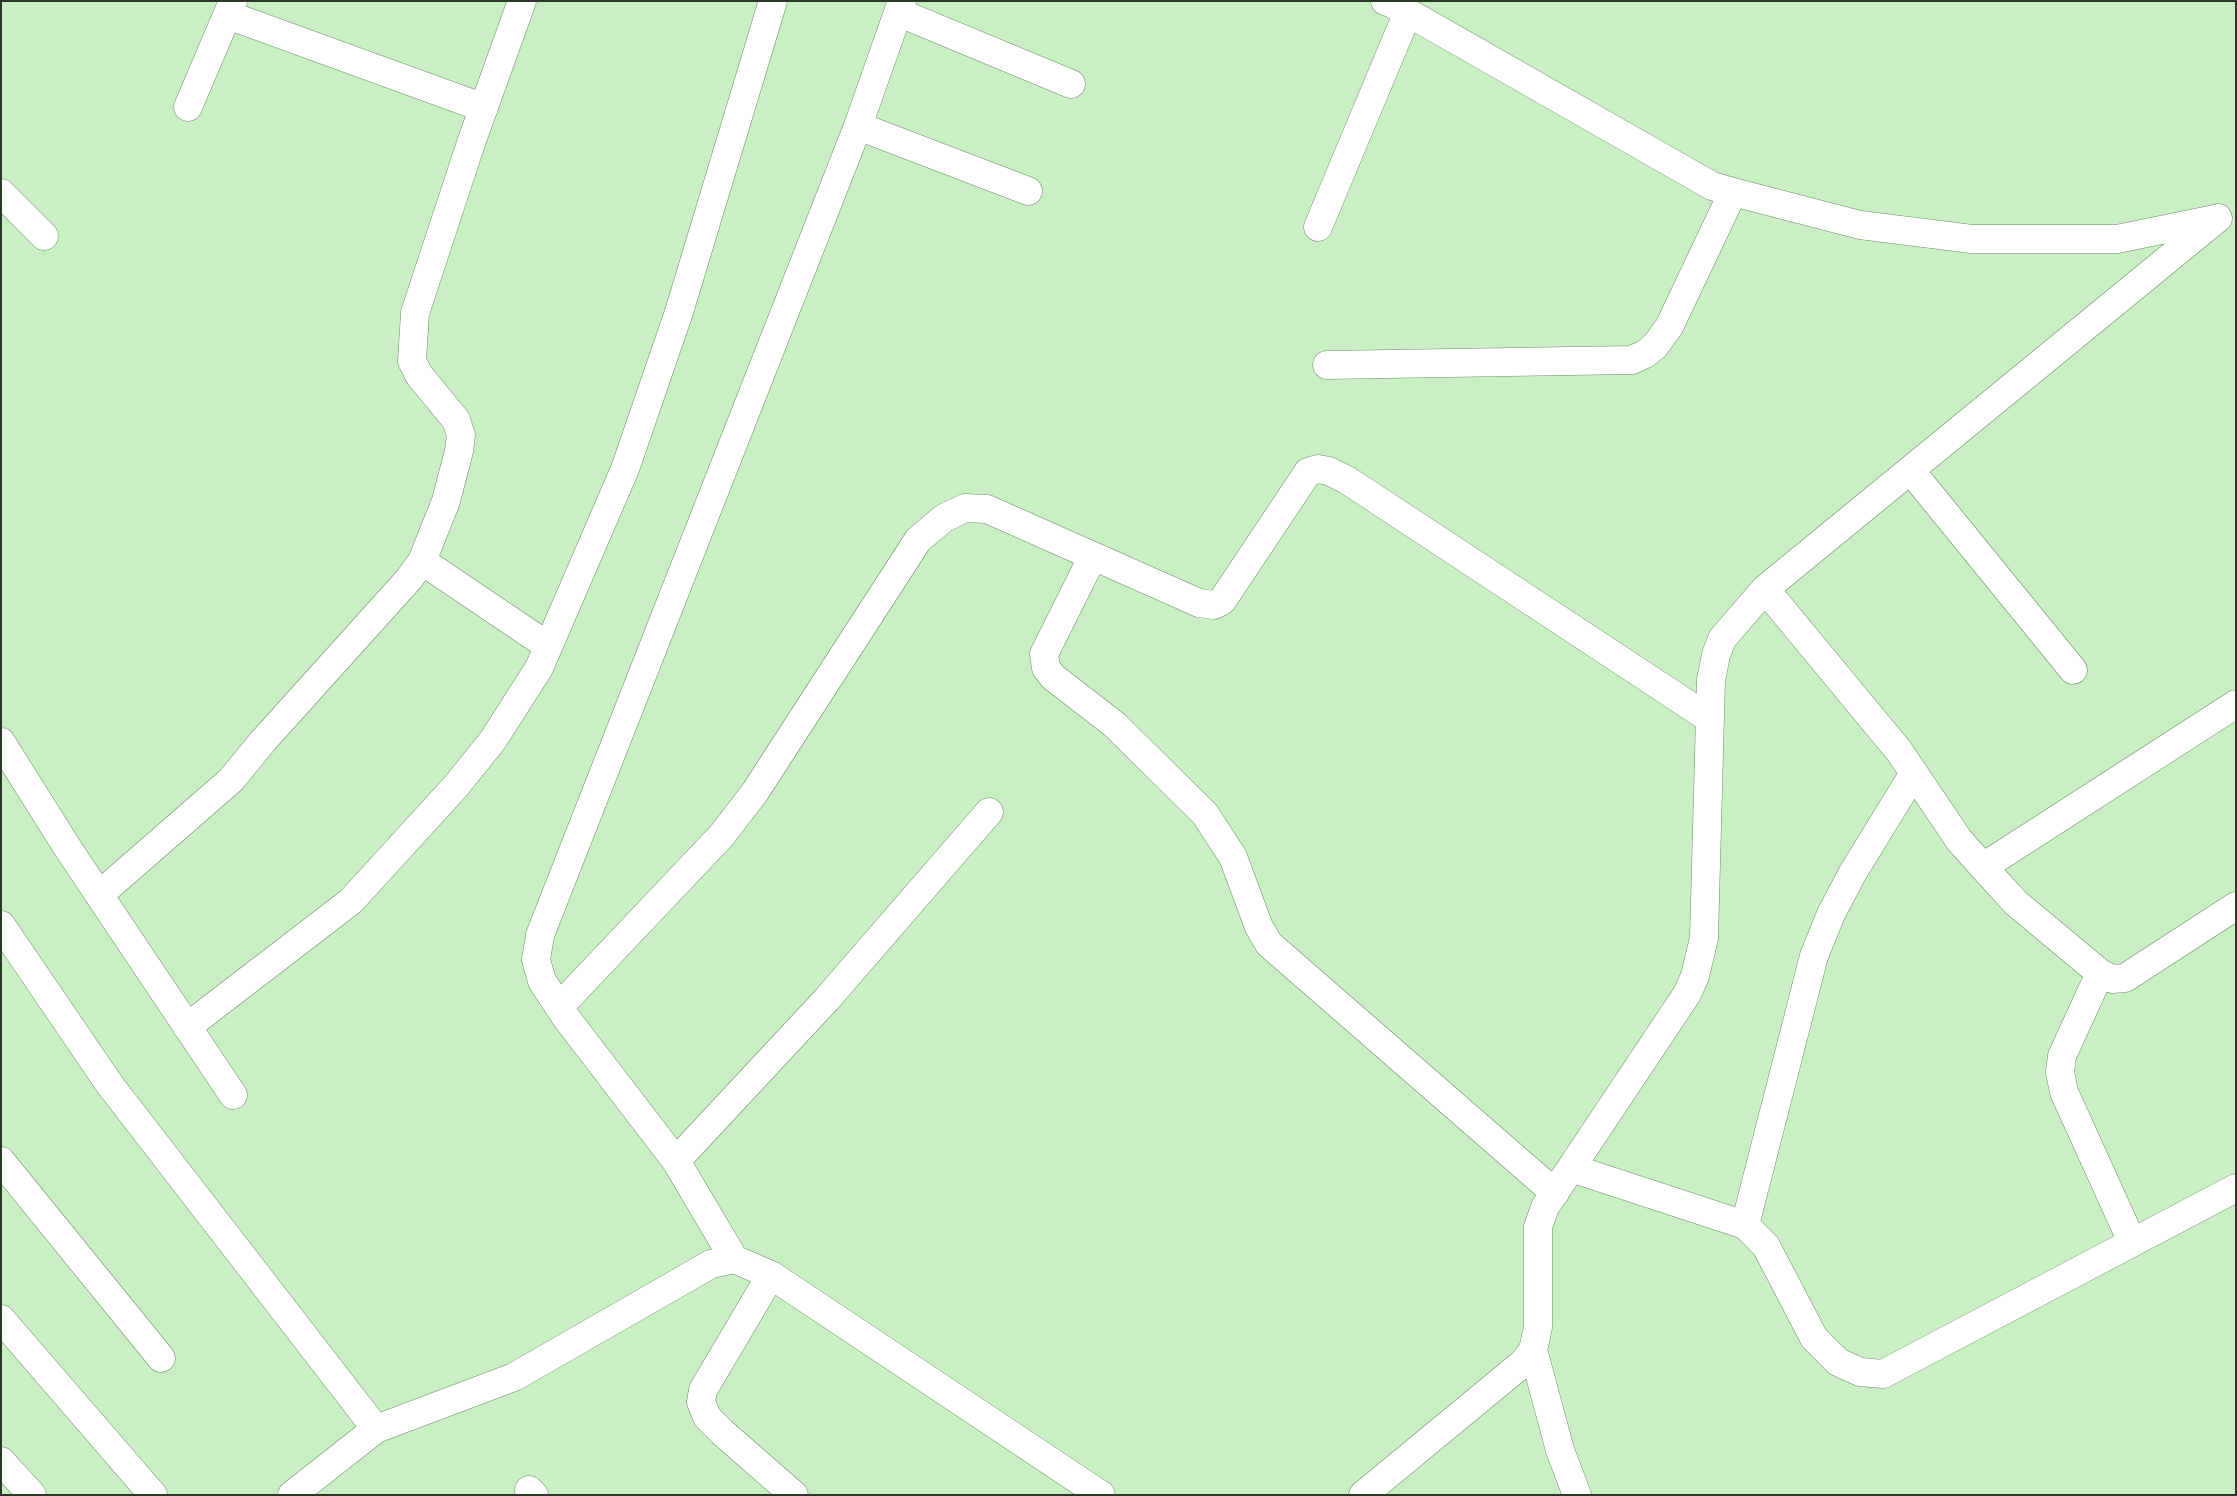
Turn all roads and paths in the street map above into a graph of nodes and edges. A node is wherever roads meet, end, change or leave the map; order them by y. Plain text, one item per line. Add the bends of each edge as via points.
1 (522, 1) edge
2 (773, 1) edge
3 (901, 7) edge
4 (1397, 7) edge
5 (230, 8) edge
6 (1071, 84) dead end
7 (188, 107) dead end
8 (484, 108) junction
9 (858, 126) junction
10 (1028, 191) dead end
11 (1733, 192) junction
12 (1, 193) edge
13 (2227, 221) edge
14 (1318, 227) dead end
15 (44, 236) dead end
16 (1327, 365) dead end
17 (1911, 471) junction
18 (1093, 556) junction
19 (422, 561) junction
20 (1765, 589) junction
21 (548, 646) junction
22 (2073, 670) dead end
23 (2236, 704) edge
24 (1710, 719) junction
25 (1, 742) edge
26 (1914, 773) junction
27 (989, 812) dead end
28 (1983, 867) junction
29 (99, 895) junction
30 (2236, 906) edge
31 (1, 925) edge
32 (2100, 973) junction
33 (559, 1007) junction
34 (188, 1027) junction
35 (233, 1094) dead end
36 (1, 1161) edge
37 (676, 1161) junction
38 (1571, 1168) junction
39 (2236, 1188) edge
40 (1554, 1193) junction
41 (1745, 1225) junction
42 (2132, 1242) junction
43 (734, 1259) junction
44 (770, 1275) junction
45 (1, 1319) edge
46 (1533, 1350) junction
47 (161, 1358) dead end
48 (376, 1429) junction
49 (1, 1461) edge
50 (32, 1495) edge
51 (153, 1495) edge
52 (292, 1495) edge
53 (794, 1495) edge
54 (1101, 1495) edge
55 (1363, 1495) edge
56 (1577, 1495) edge

1 - 8 street
2 - 21 street via 679,312 625,469
3 - 6 street
3 - 9 street
4 - 11 street via 1712,186
4 - 14 street
5 - 7 street
5 - 8 street
8 - 19 street via 415,313 412,361 418,375 456,420 461,435 446,501
9 - 10 street
9 - 33 street via 540,935 536,960 542,981
11 - 13 street via 1860,225 1972,239 2117,239
11 - 16 street via 1669,327 1656,346 1638,357 1622,360
12 - 15 street
13 - 17 street
17 - 20 street
17 - 22 street
18 - 24 street via 1198,603 1214,605 1222,601 1308,472 1318,469 1329,471
18 - 33 street via 987,509 964,508 944,518 918,540 755,792 722,834
18 - 40 street via 1044,654 1046,668 1115,726 1205,814 1234,858 1259,927 1270,944
19 - 21 street
19 - 29 street via 231,780
20 - 24 street via 1722,639 1711,680
20 - 26 street
21 - 34 street via 539,668 493,740 456,786 351,900
23 - 28 street
24 - 38 street via 1704,938 1695,976 1687,994
25 - 29 street
26 - 28 street via 1959,840
26 - 41 street via 1852,874 1814,956
27 - 37 street via 827,999
28 - 32 street via 2016,903
29 - 34 street
30 - 32 street via 2126,978 2112,979
31 - 48 street via 110,1085
32 - 42 street via 2062,1056 2060,1072 2064,1092
33 - 37 street
34 - 35 street
36 - 47 street
37 - 43 street
38 - 40 street
38 - 41 street
39 - 42 street
40 - 46 street via 1538,1227 1538,1327
41 - 42 street via 1766,1246 1814,1338 1838,1362 1860,1372 1883,1374
43 - 44 street
43 - 48 street via 711,1264 514,1377
44 - 53 street via 703,1390 701,1402 707,1417
44 - 54 street
45 - 51 street
46 - 55 street via 1523,1363
46 - 56 street via 1560,1450
48 - 52 street
49 - 50 street

